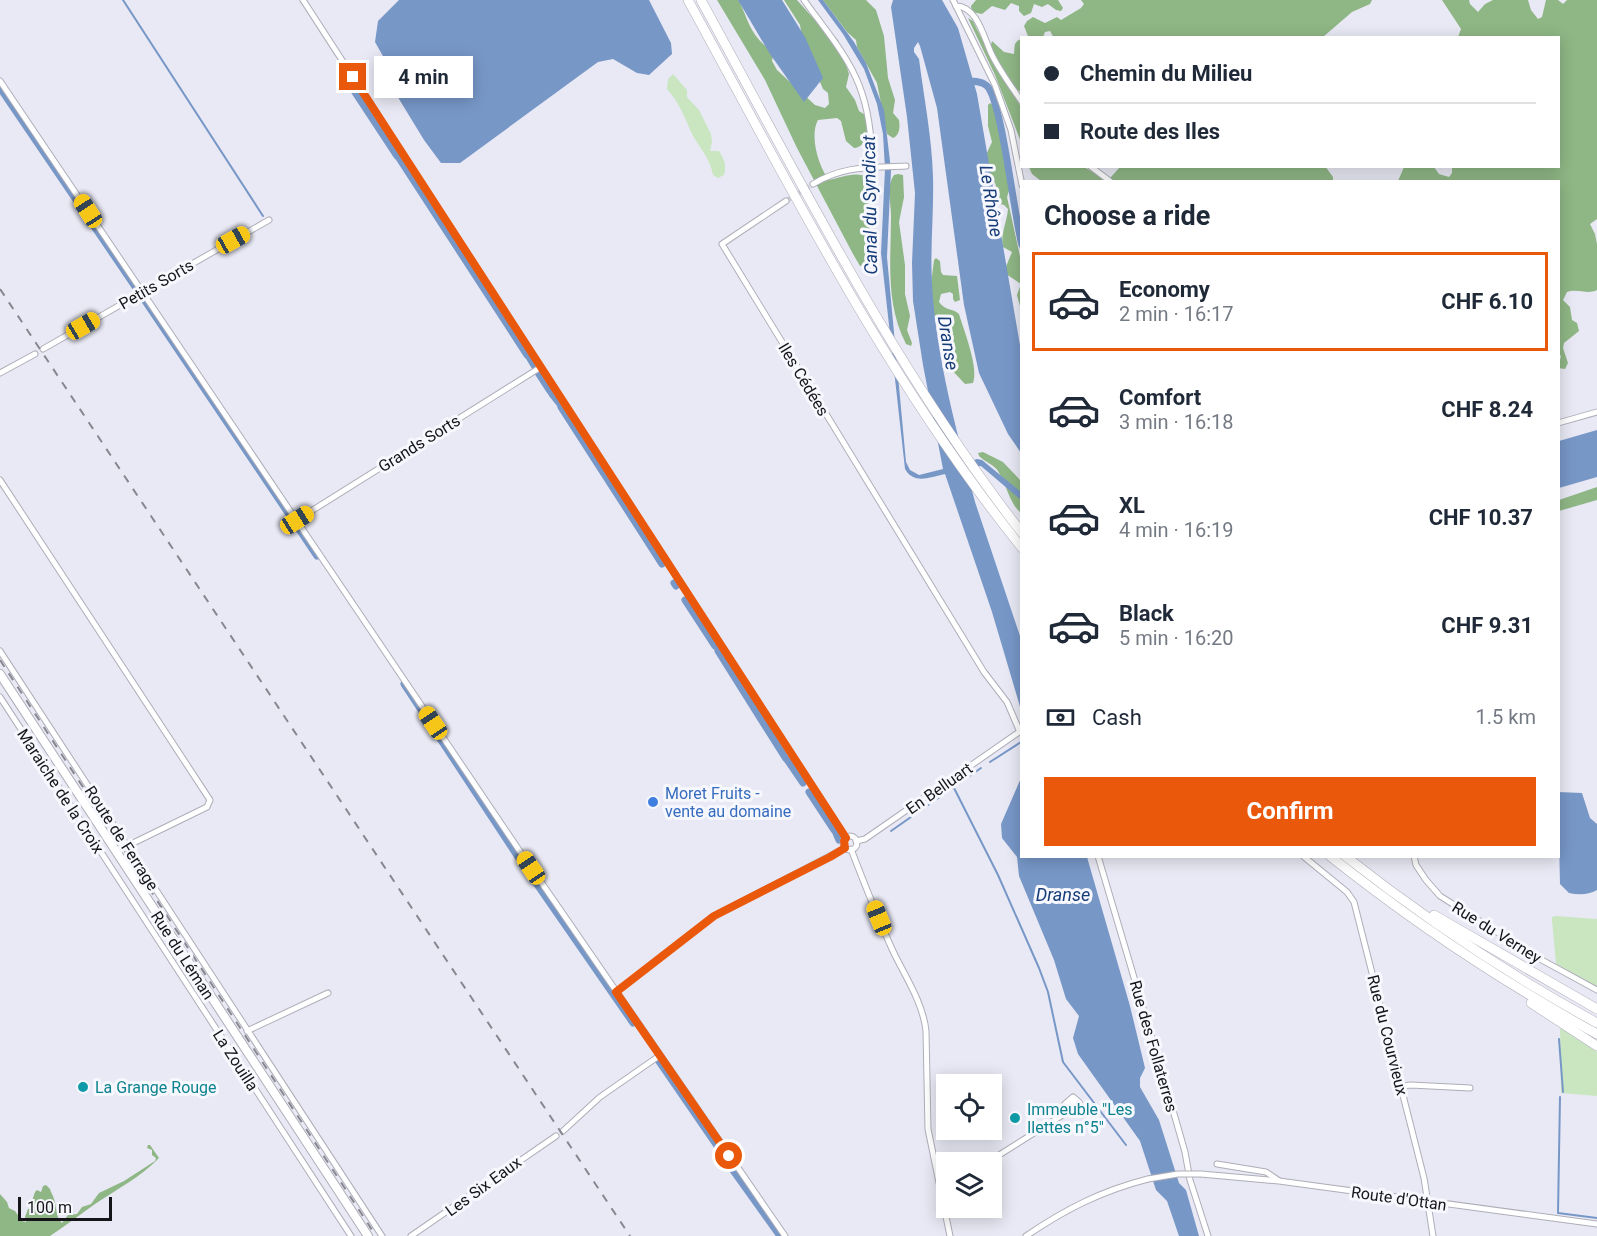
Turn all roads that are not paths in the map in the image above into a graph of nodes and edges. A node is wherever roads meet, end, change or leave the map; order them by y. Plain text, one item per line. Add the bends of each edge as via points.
1 (303, 0) edge
2 (688, 0) edge
3 (701, 0) edge
4 (804, 0) edge
5 (954, 3) edge
6 (0, 81) edge
7 (1020, 99) edge
8 (906, 166) dead end
9 (875, 167) junction
10 (1093, 168) edge
11 (1021, 180) edge
12 (1108, 180) edge
13 (813, 184) tunnel mouth
14 (786, 201) tunnel mouth
15 (269, 220) dead end
16 (143, 291) junction
17 (43, 349) dead end
18 (35, 354) dead end
19 (540, 367) junction
20 (0, 374) edge
21 (1597, 412) edge
22 (1560, 422) edge
23 (0, 480) edge
24 (297, 520) junction
25 (1020, 530) edge
26 (1020, 545) edge
27 (0, 651) edge
28 (0, 674) edge
29 (0, 697) edge
30 (1020, 729) edge
31 (1020, 732) edge
32 (846, 838) junction
33 (856, 841) junction
34 (127, 846) junction
35 (848, 849) junction
36 (1099, 858) edge
37 (1305, 858) edge
38 (1333, 858) edge
39 (1348, 858) edge
40 (1414, 858) edge
41 (1373, 878) junction
42 (122, 884) joint
43 (1422, 925) junction
44 (1597, 990) edge
45 (616, 992) junction
46 (327, 993) dead end
47 (1597, 1010) edge
48 (1597, 1023) edge
49 (247, 1031) junction
50 (1597, 1034) edge
51 (1597, 1046) edge
52 (659, 1056) junction
53 (1401, 1086) junction
54 (1470, 1088) dead end
55 (1065, 1104) dead end
56 (563, 1131) dead end
57 (556, 1136) dead end
58 (1002, 1153) edge
59 (936, 1158) edge
60 (1217, 1164) dead end
61 (1279, 1181) junction
62 (1429, 1202) junction
63 (947, 1218) edge
64 (1597, 1224) edge
65 (351, 1236) edge
66 (368, 1236) edge
67 (382, 1236) edge
68 (411, 1236) edge
69 (785, 1236) edge
70 (950, 1236) edge
71 (1026, 1236) edge
72 (1208, 1236) edge
73 (1433, 1236) edge

1 - 19 street
2 - 26 highway via 862,316 905,386
3 - 25 highway via 838,251 914,380
4 - 9 street via 859,85
5 - 7 street via 969,12 982,28 990,51
5 - 11 street via 998,94 1011,130
6 - 16 street
8 - 9 street
9 - 13 street via 840,171
10 - 12 street
14 - 30 street, Iles Cédées via 722,244 984,672 1007,702
15 - 16 street, Petits Sorts
16 - 17 street, Petits Sorts
16 - 24 street
18 - 20 street
19 - 24 street, Grands Sorts
19 - 32 street
21 - 22 street
23 - 34 street via 210,800 207,807
24 - 45 street
27 - 34 street, Route de Ferrage
28 - 66 main road, Rue du Léman
29 - 42 street, Maraiche de la Croix
31 - 33 street, En Belluart via 865,839
32 - 33 street
32 - 35 street
33 - 35 street
34 - 49 street, Route de Ferrage
35 - 45 street via 714,916
35 - 59 street via 925,1023 928,1121
36 - 72 street, Rue des Follaterres
37 - 53 street, Rue du Courvieux via 1354,902
38 - 43 highway
39 - 41 highway
40 - 44 street, Rue du Verney via 1440,896
41 - 47 highway
41 - 48 highway via 1491,960
42 - 65 street, La Zouilla
43 - 50 highway
43 - 51 highway
45 - 52 street
46 - 49 street
49 - 67 street, Route de Ferrage
52 - 56 street via 600,1097
52 - 69 street
53 - 54 street
53 - 62 street, Rue du Courvieux
55 - 58 street via 1073,1097 1079,1100 1077,1106
57 - 68 street, Les Six Eaux
60 - 61 street via 1266,1172
61 - 62 street, Route d'Ottan
61 - 71 street, Route d'Ottan, bridge via 1201,1174 1148,1179 1071,1207
62 - 64 street, Route d'Ottan
62 - 73 street, Rue du Courvieux
63 - 70 street

